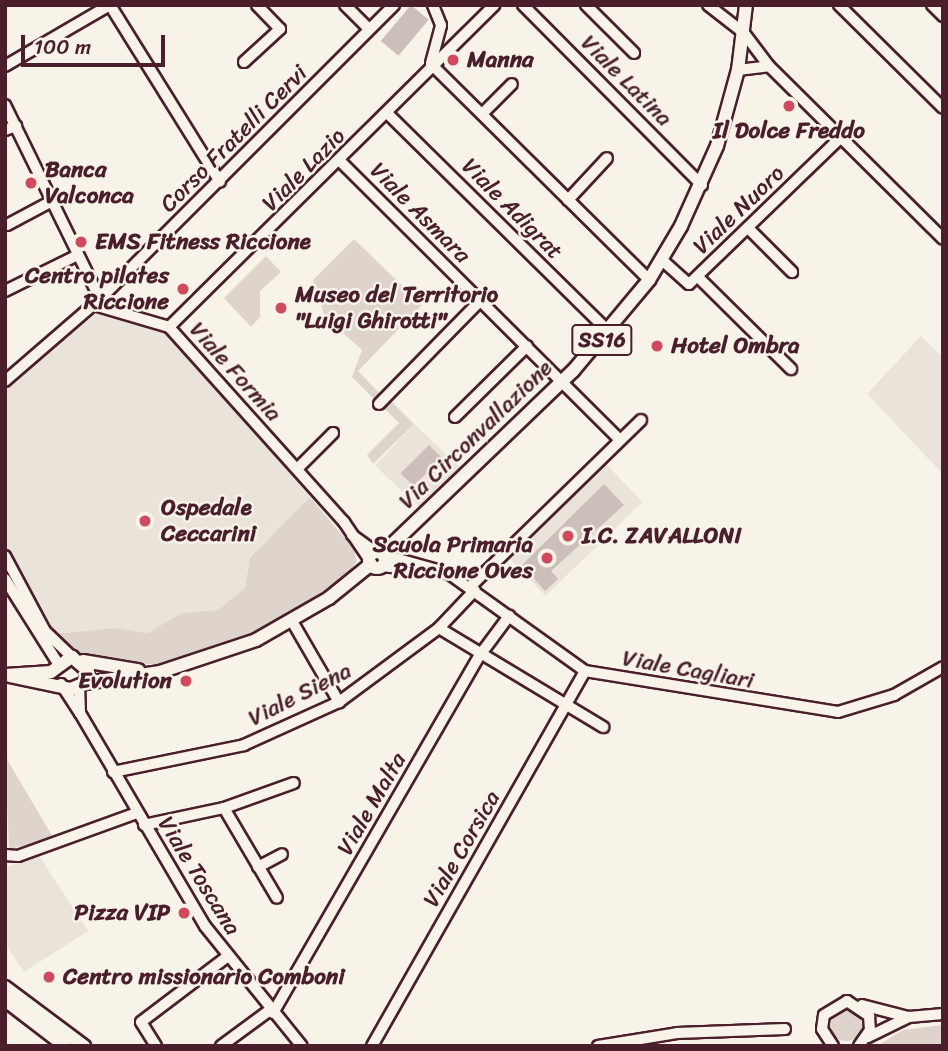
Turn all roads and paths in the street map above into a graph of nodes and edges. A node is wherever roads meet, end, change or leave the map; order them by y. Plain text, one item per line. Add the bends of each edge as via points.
1 (110, 5) edge
2 (257, 5) edge
3 (345, 5) edge
4 (394, 5) edge
5 (433, 5) edge
6 (494, 5) edge
7 (523, 5) edge
8 (586, 5) edge
9 (708, 5) edge
10 (746, 5) edge
11 (839, 5) edge
12 (932, 5) edge
13 (943, 16) edge
14 (369, 29) junction
15 (744, 33) junction
16 (634, 53) dead end
17 (244, 62) dead end
18 (431, 64) junction
19 (5, 66) edge
20 (769, 66) junction
21 (738, 69) junction
22 (512, 85) dead end
23 (5, 105) edge
24 (943, 108) edge
25 (388, 114) junction
26 (482, 114) junction
27 (10, 128) edge
28 (841, 137) junction
29 (607, 158) dead end
30 (340, 161) junction
31 (220, 183) junction
32 (702, 184) junction
33 (568, 200) junction
34 (52, 201) junction
35 (6, 225) edge
36 (749, 229) junction
37 (943, 239) edge
38 (78, 255) junction
39 (662, 260) junction
40 (792, 272) dead end
41 (698, 278) junction
42 (649, 280) junction
43 (5, 291) edge
44 (481, 300) junction
45 (97, 302) junction
46 (169, 327) junction
47 (609, 332) junction
48 (527, 346) junction
49 (791, 369) dead end
50 (5, 381) edge
51 (563, 381) junction
52 (380, 404) dead end
53 (455, 417) dead end
54 (641, 420) dead end
55 (333, 433) dead end
56 (620, 440) junction
57 (297, 470) junction
58 (5, 556) edge
59 (377, 559) junction
60 (5, 579) edge
61 (472, 589) junction
62 (509, 616) junction
63 (292, 621) junction
64 (439, 628) junction
65 (480, 655) junction
66 (77, 659) junction
67 (59, 665) junction
68 (943, 667) edge
69 (585, 671) junction
70 (160, 672) junction
71 (8, 675) edge
72 (61, 684) junction
73 (82, 685) junction
74 (339, 702) junction
75 (565, 706) junction
76 (80, 713) junction
77 (603, 727) dead end
78 (113, 772) junction
79 (294, 783) dead end
80 (224, 808) junction
81 (137, 813) junction
82 (144, 825) junction
83 (282, 854) dead end
84 (5, 855) edge
85 (258, 867) junction
86 (276, 898) dead end
87 (227, 957) junction
88 (5, 987) edge
89 (5, 1000) edge
90 (854, 1002) junction
91 (271, 1012) junction
92 (943, 1014) edge
93 (909, 1017) junction
94 (785, 1029) dead end
95 (822, 1029) junction
96 (868, 1037) junction
97 (65, 1046) edge
98 (84, 1046) edge
99 (156, 1046) edge
100 (221, 1046) edge
101 (302, 1046) edge
102 (372, 1046) edge
103 (598, 1046) edge
104 (820, 1046) edge
105 (833, 1046) edge
106 (859, 1046) edge

1 - 19 street
1 - 31 street
2 - 17 street via 280,29
3 - 14 street
4 - 14 street, Corso Fratelli Cervi
5 - 18 street, Viale Lazio via 441,25
6 - 18 street, Viale Lazio
7 - 32 street, Viale Latina
8 - 16 street
9 - 15 street
10 - 15 main road, Via Circonvallazione / SS16
11 - 24 street
12 - 13 street
14 - 31 street, Corso Fratelli Cervi
15 - 20 street
15 - 21 main road, Via Circonvallazione / SS16
18 - 25 street, Viale Lazio
18 - 26 street
20 - 21 street
20 - 28 street
21 - 32 main road, Via Circonvallazione / SS16
22 - 26 street
23 - 27 street
25 - 30 street, Viale Lazio
25 - 47 street, Viale Adigrat
26 - 33 street
27 - 34 street
28 - 36 street, Viale Nuoro
28 - 37 street
29 - 33 street
30 - 44 street, Viale Asmara
30 - 46 street, Viale Lazio
31 - 45 street, Corso Fratelli Cervi
32 - 39 main road, Via Circonvallazione / SS16
33 - 42 street
34 - 35 street
34 - 38 street
36 - 40 street
36 - 41 street, Viale Nuoro
38 - 43 street
38 - 45 street
39 - 41 street, Viale Nuoro via 689,284
39 - 42 main road, Via Circonvallazione / SS16
41 - 49 street
42 - 47 main road, Via Circonvallazione / SS16
44 - 48 street, Viale Asmara
44 - 52 street
45 - 46 street, Viale Formia
45 - 50 street, Corso Fratelli Cervi
46 - 57 street, Viale Formia
47 - 51 main road, Via Circonvallazione / SS16
48 - 51 street, Viale Asmara
48 - 53 street
51 - 56 street, Viale Asmara
51 - 59 main road, Via Circonvallazione / SS16
54 - 56 street, Viale Siena
55 - 57 street
56 - 61 street, Viale Siena
57 - 59 street, Viale Formia
58 - 66 street via 45,631
59 - 61 street, Viale Cagliari via 447,573
59 - 63 main road, Via Circonvallazione / SS16
60 - 67 street
61 - 62 street, Viale Cagliari
61 - 64 street, Viale Siena
62 - 65 street, Viale Malta
62 - 69 street, Viale Cagliari
63 - 70 main road, Via Circonvallazione / SS16 via 219,655
63 - 74 street
64 - 65 street
64 - 74 street, Viale Siena
65 - 75 street
65 - 91 street, Viale Malta
66 - 67 main road, Via Circonvallazione / SS16
66 - 70 main road, Via Circonvallazione / SS16
66 - 73 main road
67 - 71 main road, Via Circonvallazione / SS16 via 41,674
67 - 72 main road
68 - 69 street, Viale Cagliari via 894,695 838,712
69 - 75 street, Viale Corsica
70 - 73 main road, Via Circonvallazione / SS16
71 - 72 main road, Via Circonvallazione / SS16
72 - 73 main road, Via Circonvallazione / SS16
72 - 76 street, Viale Toscana
73 - 76 street, Viale Toscana
74 - 78 street, Viale Siena via 244,746
75 - 77 street
75 - 102 street, Viale Corsica
76 - 78 street, Viale Toscana
78 - 81 street, Viale Toscana
79 - 80 street
80 - 82 street
80 - 85 street
81 - 82 street, Viale Toscana
81 - 84 street via 18,856
82 - 87 street, Viale Toscana
83 - 85 street
85 - 86 street
87 - 91 street, Viale Toscana
87 - 99 street via 141,1022
88 - 98 main road
89 - 97 main road
90 - 93 street
90 - 95 street via 828,1009
90 - 96 street via 869,1016
91 - 100 street
91 - 101 street, Viale Toscana
92 - 93 street
93 - 96 street
94 - 103 street via 677,1032
95 - 104 street
95 - 105 street
96 - 106 street

